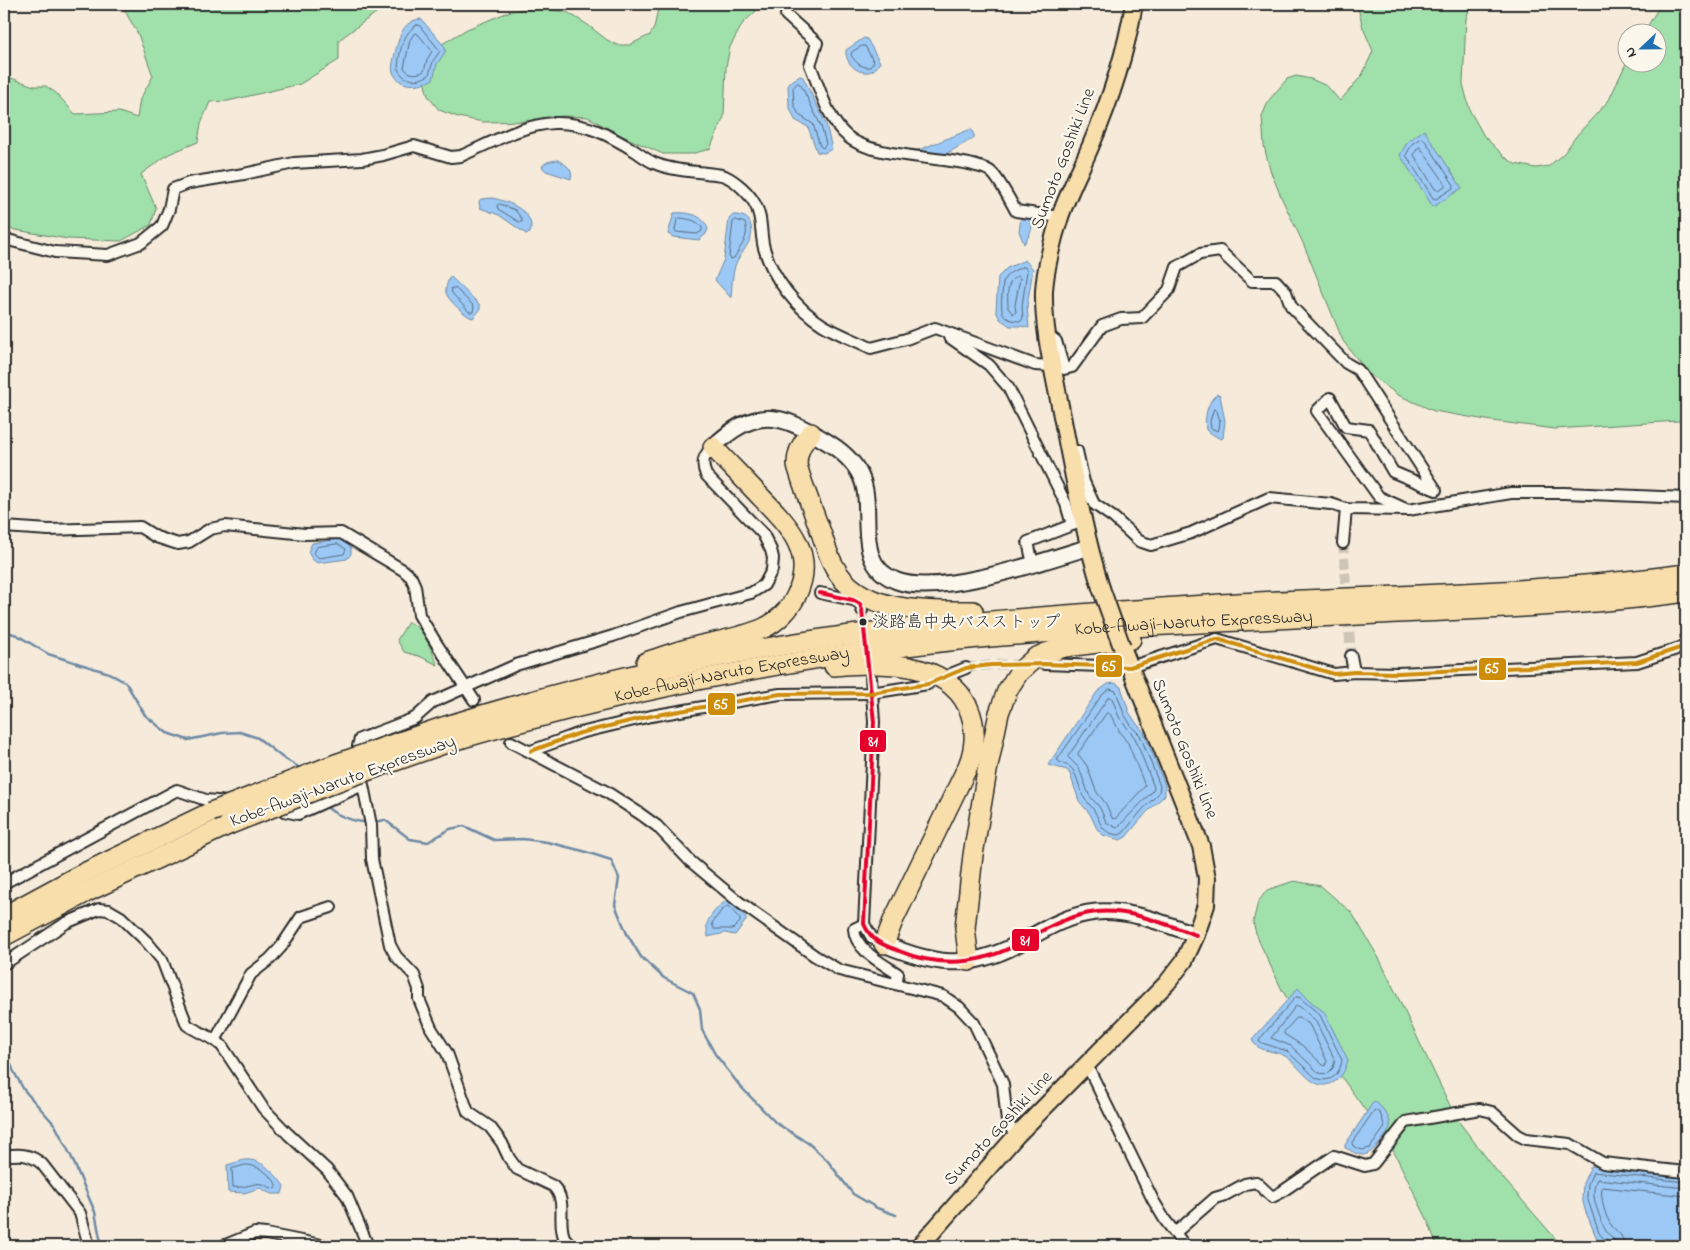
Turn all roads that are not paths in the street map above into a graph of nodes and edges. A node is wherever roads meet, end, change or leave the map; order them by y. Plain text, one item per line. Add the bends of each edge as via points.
1 (1134, 4) edge
2 (786, 15) dead end
3 (1060, 217) junction
4 (4, 239) edge
5 (936, 328) junction
6 (1048, 335) junction
7 (1052, 366) junction
8 (811, 432) junction
9 (1068, 445) junction
10 (713, 447) junction
11 (1686, 498) edge
12 (1346, 509) junction
13 (1408, 510) junction
14 (1078, 523) junction
15 (4, 527) edge
16 (1343, 544) tunnel mouth
17 (1089, 547) junction
18 (1033, 564) junction
19 (1686, 574) edge
20 (1686, 592) edge
21 (820, 593) dead end
22 (1257, 602) junction
23 (862, 610) dead end
24 (1324, 617) junction
25 (1686, 646) edge
26 (1351, 656) tunnel mouth
27 (1045, 664) dead end
28 (1130, 667) junction
29 (966, 668) tunnel mouth
30 (1354, 672) junction
31 (951, 674) dead end
32 (870, 678) dead end
33 (928, 684) dead end
34 (465, 689) junction
35 (872, 693) junction
36 (606, 699) junction
37 (474, 700) dead end
38 (516, 704) junction
39 (446, 735) junction
40 (512, 742) dead end
41 (358, 746) dead end
42 (531, 751) junction
43 (4, 882) edge
44 (331, 907) dead end
45 (4, 916) edge
46 (864, 924) junction
47 (1196, 935) junction
48 (4, 936) edge
49 (884, 944) junction
50 (968, 961) junction
51 (4, 964) edge
52 (896, 984) junction
53 (216, 1039) junction
54 (1087, 1065) junction
55 (1016, 1136) junction
56 (4, 1156) edge
57 (1685, 1172) dead end
58 (1175, 1233) junction
59 (88, 1246) edge
60 (223, 1246) edge
61 (327, 1246) edge
62 (368, 1246) edge
63 (572, 1246) edge
64 (920, 1246) edge
65 (1185, 1246) edge

1 - 3 main road, Sumoto Goshiki Line via 1120,65 1092,143
2 - 3 street via 817,44 810,65 833,119 848,137 879,150 979,167 992,172 1016,210
3 - 6 main road, Sumoto Goshiki Line via 1044,291
4 - 5 street via 55,252 108,255 141,243 162,226 173,189 189,183 294,163 362,159 414,146 451,157 461,156 523,129 552,123 574,124 607,134 653,162 724,176 737,183 755,204 771,268 803,309 823,324 871,348
5 - 7 street via 1035,365
5 - 14 street via 989,365 1008,387
6 - 7 main road, Sumoto Goshiki Line
6 - 13 street via 1056,341 1064,369 1072,367 1102,326 1121,319 1142,318 1168,290 1177,267 1200,254 1220,251 1252,281 1276,281 1286,292 1291,306 1346,363 1358,370 1436,490 1393,472 1369,430 1346,427 1330,398 1317,411 1379,497
7 - 9 main road, Sumoto Goshiki Line
8 - 10 street via 786,420 760,419 737,427
8 - 18 street via 846,456 861,476 870,552 886,575 909,583 940,583 983,577
8 - 22 highway via 800,448 797,465 834,568 852,589 878,603 989,612 1181,598
9 - 12 street via 1076,450 1084,482 1094,504 1139,541 1151,544 1190,533 1269,498 1331,504
9 - 14 main road, Sumoto Goshiki Line
10 - 34 street via 704,458 706,475 770,545 772,570 764,585 737,598 681,612 516,665
10 - 38 highway via 795,536 803,572 793,603 776,620 756,631 630,666
11 - 13 street via 1511,493
12 - 13 street
12 - 16 street
14 - 17 main road, Sumoto Goshiki Line
14 - 18 street via 1028,542
15 - 34 street via 49,530 140,527 156,537 178,544 189,542 210,529 225,526 305,534 341,532 411,577 417,592 419,615
17 - 18 street
17 - 28 main road, Sumoto Goshiki Line, bridge
19 - 22 highway, Kobe-Awaji-Naruto Expressway via 1540,588
20 - 24 highway, Kobe-Awaji-Naruto Expressway via 1545,606
21 - 23 street via 853,600 860,604
22 - 38 highway, Kobe-Awaji-Naruto Expressway via 871,633 696,662
24 - 36 highway, Kobe-Awaji-Naruto Expressway via 950,640 778,664
24 - 50 highway via 1065,647 1035,658 1019,672 1003,700 987,771 966,911
25 - 30 street via 1637,662 1398,673
26 - 30 street
27 - 28 street
28 - 30 street via 1217,639 1334,674
28 - 47 main road, Sumoto Goshiki Line via 1200,846 1206,878 1206,905
29 - 31 street
32 - 35 street
33 - 35 street
34 - 37 street
34 - 41 street via 433,702 415,718 360,739
35 - 42 street via 780,694 651,716 580,733
35 - 46 street via 874,722
36 - 39 highway, Kobe-Awaji-Naruto Expressway via 526,720
36 - 49 highway via 771,671 847,665 909,667 950,683 971,713 974,747
38 - 39 highway, Kobe-Awaji-Naruto Expressway
39 - 45 highway, Kobe-Awaji-Naruto Expressway, bridge via 333,765 211,812 78,876
39 - 48 highway, Kobe-Awaji-Naruto Expressway, bridge via 228,824
40 - 42 street
42 - 52 street via 639,813 738,902 815,956 839,970
43 - 63 street via 177,790 206,800 298,814 362,785 371,825 372,859 390,945 414,975 419,999 431,1028 447,1053 468,1112 490,1126 517,1169 558,1191 565,1238
44 - 53 street via 301,917 281,947 251,974
46 - 49 street via 872,938
46 - 52 street via 854,929 859,943 898,974
47 - 50 street via 1132,915 1098,912 1072,917 1002,951
47 - 54 main road, Sumoto Goshiki Line via 1184,961 1167,983
49 - 50 street via 924,959
51 - 53 street via 66,923 99,909 110,910 121,917 162,960 187,1025
52 - 55 street via 943,996 974,1023 1003,1084 1006,1122
53 - 62 street via 263,1108 327,1170 347,1196
54 - 55 main road, Sumoto Goshiki Line
54 - 58 street via 1146,1187
55 - 64 main road, Sumoto Goshiki Line
56 - 59 street via 26,1155 42,1164 80,1212
57 - 58 street via 1603,1162 1570,1144 1526,1139 1492,1112 1466,1110 1406,1122 1373,1164 1366,1166 1334,1156 1272,1197 1256,1182 1245,1184 1215,1198
58 - 65 street
60 - 61 street via 255,1233

